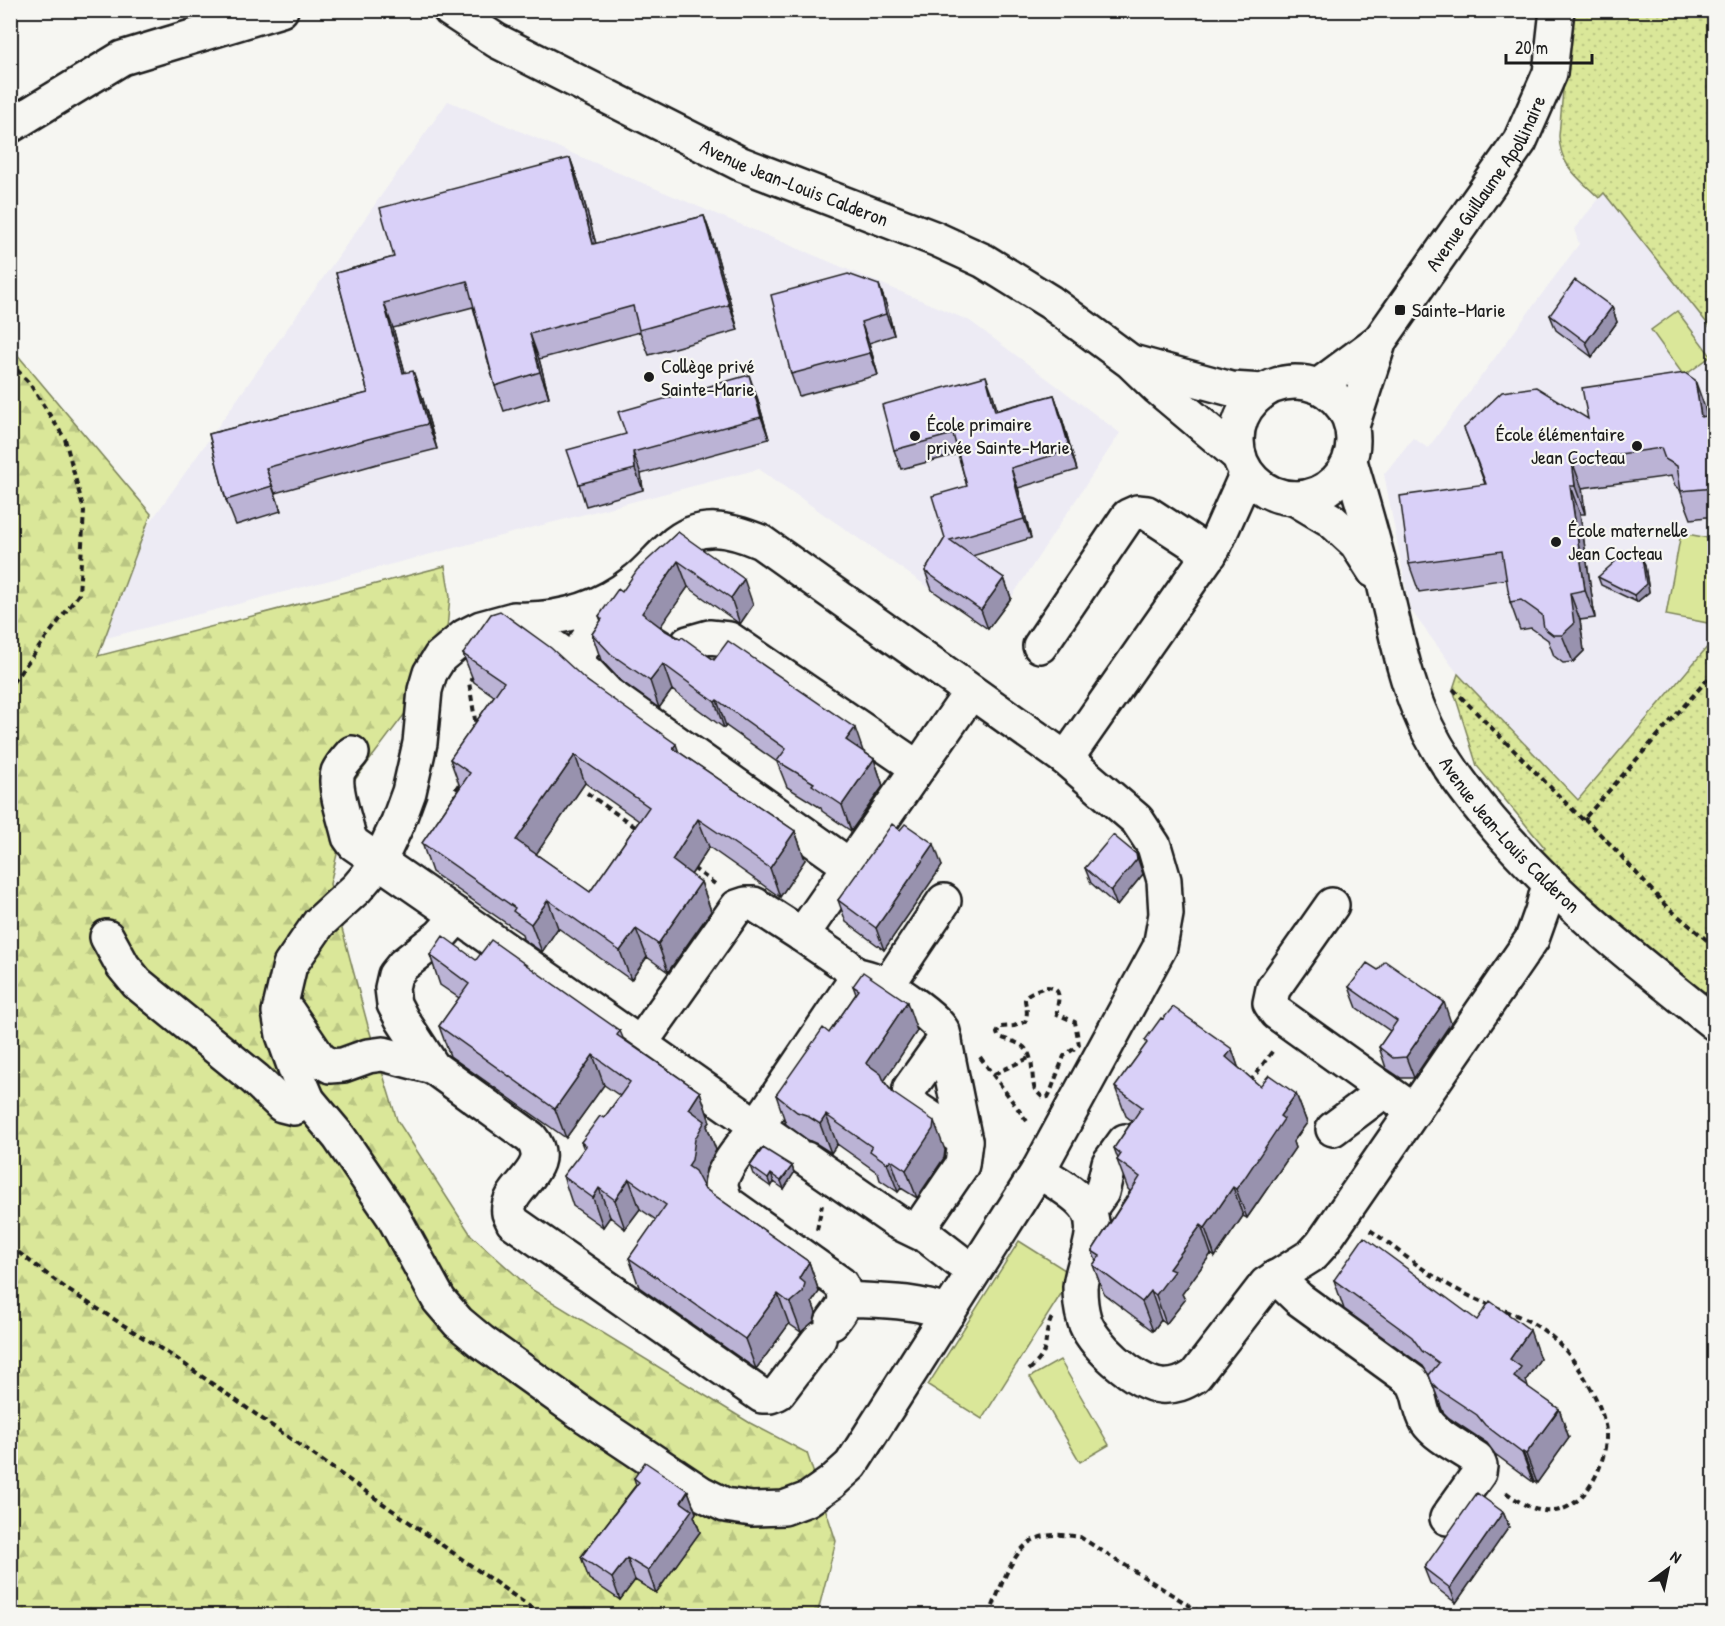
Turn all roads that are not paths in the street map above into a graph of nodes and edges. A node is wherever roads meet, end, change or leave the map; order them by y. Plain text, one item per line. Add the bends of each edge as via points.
1 (281, 10) edge
2 (450, 10) edge
3 (1557, 10) edge
4 (10, 126) edge
5 (1380, 340) junction
6 (1131, 362) junction
7 (1317, 386) junction
8 (1263, 391) junction
9 (1352, 426) junction
10 (1350, 461) junction
11 (1243, 464) junction
12 (1284, 497) junction
13 (1212, 550) junction
14 (1386, 590) junction
15 (621, 592) junction
16 (514, 619) junction
17 (688, 643) edge
18 (1040, 646) dead end
19 (573, 661) junction
20 (971, 692) junction
21 (352, 753) dead end
22 (1066, 759) junction
23 (918, 768) junction
24 (379, 862) junction
25 (850, 866) junction
26 (1549, 884) junction
27 (944, 901) dead end
28 (1332, 905) dead end
29 (458, 916) junction
30 (1585, 917) junction
31 (802, 935) junction
32 (107, 937) dead end
33 (1532, 939) junction
34 (854, 974) junction
35 (887, 986) junction
36 (281, 999) junction
37 (1714, 1023) edge
38 (945, 1039) junction
39 (640, 1044) junction
40 (433, 1067) junction
41 (1385, 1090) junction
42 (308, 1100) junction
43 (1414, 1111) junction
44 (757, 1126) junction
45 (1333, 1129) dead end
46 (965, 1141) junction
47 (1125, 1141) edge
48 (1043, 1161) junction
49 (1089, 1210) junction
50 (917, 1231) junction
51 (973, 1272) junction
52 (1276, 1277) junction
53 (948, 1312) junction
54 (832, 1320) junction
55 (1447, 1518) dead end

1 - 4 street via 122,58
2 - 6 street, Avenue Jean-Louis Calderon via 497,41 741,164 960,249 1050,302
3 - 5 street, Avenue Guillaume Apollinaire via 1551,73 1520,141
5 - 7 street, Avenue Guillaume Apollinaire
5 - 9 street, Avenue Guillaume Apollinaire
6 - 8 street, Avenue Jean-Louis Calderon via 1231,389
6 - 11 street, Avenue Jean-Louis Calderon
7 - 8 street, Avenue Jean-Louis Calderon via 1299,381 1280,383
7 - 9 street, Avenue Jean-Louis Calderon via 1334,396
8 - 11 street via 1249,403 1240,420 1237,438
9 - 10 street, Avenue Jean-Louis Calderon
10 - 12 street via 1328,488 1312,496
10 - 14 street, Avenue Jean-Louis Calderon
11 - 12 street, Avenue Jean-Louis Calderon via 1259,486
11 - 13 street
12 - 13 street
12 - 14 street, Avenue Jean-Louis Calderon via 1331,520 1356,543
13 - 18 street via 1147,513 1128,516
13 - 22 street
14 - 26 street, Avenue Jean-Louis Calderon via 1402,664 1439,751 1472,799
15 - 16 street via 573,614 552,619
15 - 19 street
15 - 20 street via 685,537 723,529 742,534 761,542
16 - 19 street
16 - 24 street via 465,636 440,657 430,673 409,792
17 - 23 street via 709,637 729,639
19 - 25 street via 608,694
20 - 22 street
20 - 23 street
21 - 24 street via 337,775 330,815 354,844
22 - 48 street via 1125,808 1146,832 1160,862 1166,914 1155,959
23 - 25 street
24 - 29 street
24 - 36 street via 304,943 290,965
25 - 31 street
26 - 30 street, Avenue Jean-Louis Calderon
26 - 33 street
27 - 35 street
28 - 41 street via 1273,989 1270,1003 1277,1013
29 - 39 street
29 - 40 street via 403,965 392,988 394,1004 403,1022
30 - 33 street
30 - 37 street, Avenue Jean-Louis Calderon
31 - 34 street
31 - 39 street via 754,904 737,907
32 - 42 street via 137,983 255,1079 282,1106 294,1108
33 - 43 street
34 - 35 street
34 - 44 street via 852,985
35 - 38 street via 936,1021
36 - 40 street via 319,1058 330,1066 383,1054
36 - 42 street via 283,1035
38 - 46 street
38 - 46 street via 908,1096 917,1109
39 - 44 street
40 - 54 street via 538,1146 535,1166 511,1202 508,1212 513,1222 762,1396 778,1393
41 - 43 street
41 - 45 street
42 - 53 street via 379,1194 439,1300 458,1322 587,1417 725,1505 784,1508 808,1499 831,1483 851,1465
43 - 52 street via 1312,1255
44 - 50 street via 897,1222
44 - 54 street via 726,1171 722,1193 726,1202 841,1284 845,1293
46 - 50 street via 962,1165
47 - 49 street via 1109,1163 1102,1192
48 - 49 street
48 - 51 street
49 - 52 street via 1092,1233 1080,1285 1084,1320 1094,1340 1139,1379 1159,1386 1180,1385 1195,1376 1259,1292
50 - 51 street
51 - 53 street
52 - 55 street via 1299,1299 1412,1381 1426,1420 1477,1459 1479,1473
53 - 54 street via 913,1303

